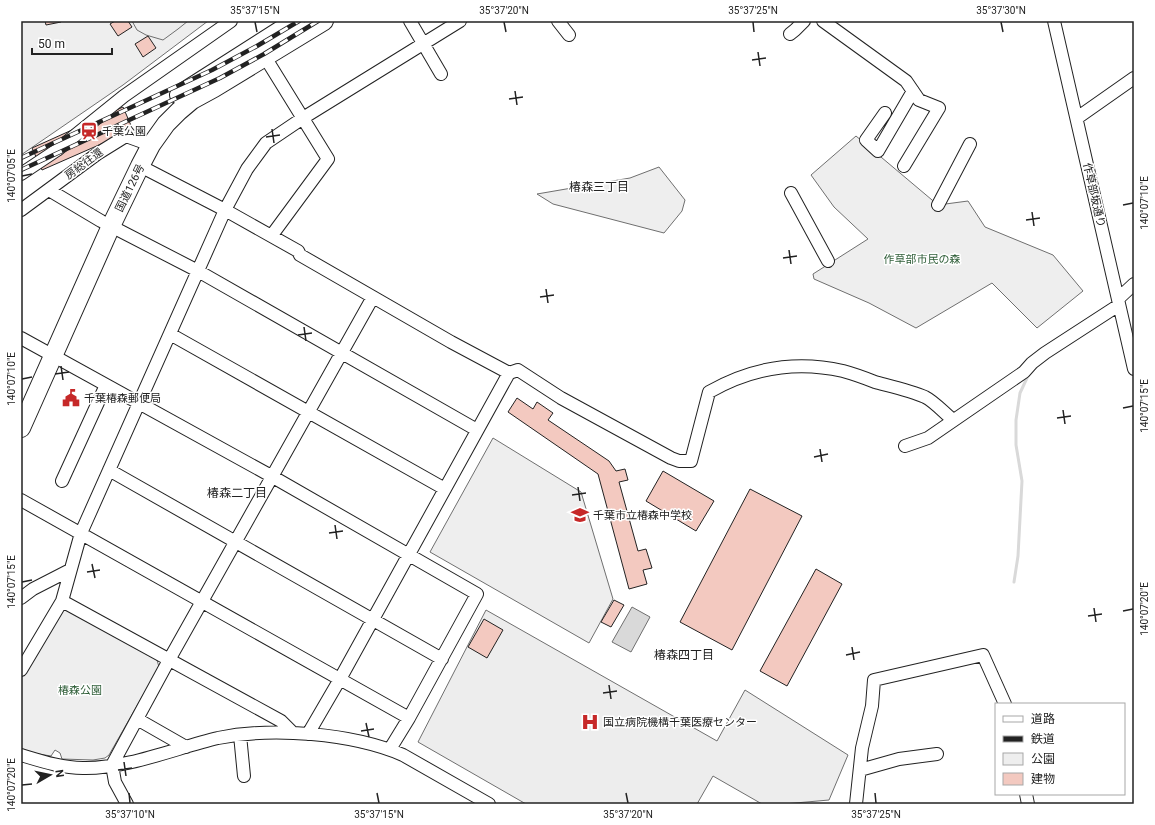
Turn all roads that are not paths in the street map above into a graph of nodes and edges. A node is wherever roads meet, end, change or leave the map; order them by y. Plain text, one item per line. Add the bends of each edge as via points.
1 (231, 21) edge
2 (295, 21) edge
3 (324, 21) edge
4 (410, 21) edge
5 (460, 21) edge
6 (558, 21) edge
7 (804, 21) edge
8 (824, 21) edge
9 (1054, 21) edge
10 (790, 34) dead end
11 (569, 35) dead end
12 (423, 43) junction
13 (265, 57) junction
14 (441, 74) dead end
15 (1134, 78) edge
16 (913, 91) junction
17 (885, 113) dead end
18 (303, 118) junction
19 (1076, 118) junction
20 (147, 143) junction
21 (970, 144) dead end
22 (140, 166) junction
23 (904, 166) dead end
24 (21, 174) edge
25 (49, 190) junction
26 (791, 193) dead end
27 (938, 205) dead end
28 (21, 210) edge
29 (225, 210) junction
30 (106, 224) junction
31 (272, 235) junction
32 (828, 261) dead end
33 (198, 271) junction
34 (1134, 284) edge
35 (373, 297) junction
36 (1119, 302) junction
37 (170, 334) junction
38 (21, 338) edge
39 (342, 353) junction
40 (48, 354) junction
41 (1133, 362) edge
42 (509, 373) junction
43 (106, 385) junction
44 (139, 402) junction
45 (21, 403) edge
46 (309, 412) junction
47 (953, 420) junction
48 (21, 428) edge
49 (477, 430) junction
50 (905, 446) dead end
51 (109, 470) junction
52 (273, 477) junction
53 (62, 482) dead end
54 (445, 489) junction
55 (21, 500) edge
56 (81, 532) junction
57 (236, 542) junction
58 (408, 556) junction
59 (70, 570) junction
60 (21, 598) edge
61 (62, 601) junction
62 (202, 601) junction
63 (372, 620) junction
64 (442, 659) junction
65 (169, 660) junction
66 (21, 670) edge
67 (340, 679) junction
68 (1006, 703) edge
69 (409, 718) junction
70 (137, 719) junction
71 (293, 733) junction
72 (308, 734) junction
73 (240, 735) junction
74 (186, 747) junction
75 (390, 750) junction
76 (936, 754) dead end
77 (21, 755) edge
78 (112, 765) junction
79 (860, 770) junction
80 (244, 776) dead end
81 (474, 801) edge
82 (127, 804) edge
83 (489, 804) edge
84 (856, 804) edge

1 - 24 street via 124,96 57,150
2 - 20 highway, 国道126号 via 175,98 167,106
3 - 13 highway, 国道126号
4 - 12 street
5 - 12 street
6 - 11 street
7 - 10 street
8 - 16 street via 906,81
9 - 19 street, 作草部坂通り
12 - 14 street
12 - 18 street
13 - 18 street
13 - 20 highway, 国道126号 via 192,100
15 - 19 street
16 - 17 street via 878,151 866,140
16 - 23 street via 919,100 940,108
18 - 29 street via 266,143 247,169
18 - 31 street via 328,159
19 - 36 street, 作草部坂通り
20 - 22 highway, 国道126号
20 - 25 street, 房総往還 via 126,136
20 - 30 highway, 国道126号
21 - 27 street
22 - 29 street
22 - 30 highway, 国道126号
25 - 28 street, 房総往還
25 - 30 street
26 - 32 street
29 - 31 street
29 - 33 street
30 - 33 street
30 - 40 highway, 国道126号 via 77,282
31 - 35 street via 298,251 300,255
33 - 37 street
33 - 39 street
34 - 36 street
35 - 39 street
35 - 42 street
36 - 41 street, 作草部坂通り
36 - 47 street via 1045,353 1024,372
37 - 44 street
37 - 46 street
38 - 40 street
39 - 46 street
39 - 49 street
40 - 43 street
40 - 45 highway, 国道126号
40 - 48 highway, 国道126号
42 - 47 street via 518,370 561,398 679,460 692,461 709,392 742,376 779,367 821,367 844,372 925,397
42 - 49 street
43 - 44 street
43 - 53 street
44 - 51 street
44 - 52 street
46 - 52 street
46 - 54 street
47 - 50 street via 928,438
49 - 54 street
51 - 56 street
51 - 57 street
52 - 57 street
52 - 58 street
54 - 58 street
55 - 56 street
56 - 59 street
56 - 62 street
57 - 62 street
57 - 63 street
58 - 63 street
58 - 64 street via 477,594
59 - 60 street
59 - 61 street
61 - 65 street
61 - 66 street
62 - 65 street
62 - 67 street
63 - 64 street
63 - 67 street
64 - 69 street
65 - 70 street
65 - 71 street via 281,721
67 - 69 street
67 - 72 street
68 - 79 street via 983,655 874,680 872,706 862,748
69 - 75 street
70 - 74 street
70 - 78 street
71 - 72 street
71 - 73 street
72 - 75 street
73 - 74 street
73 - 80 street
74 - 78 street
75 - 81 street via 403,755
76 - 79 street via 899,759
77 - 78 street via 43,762 82,768
78 - 82 street via 115,782
79 - 84 street
81 - 83 street

